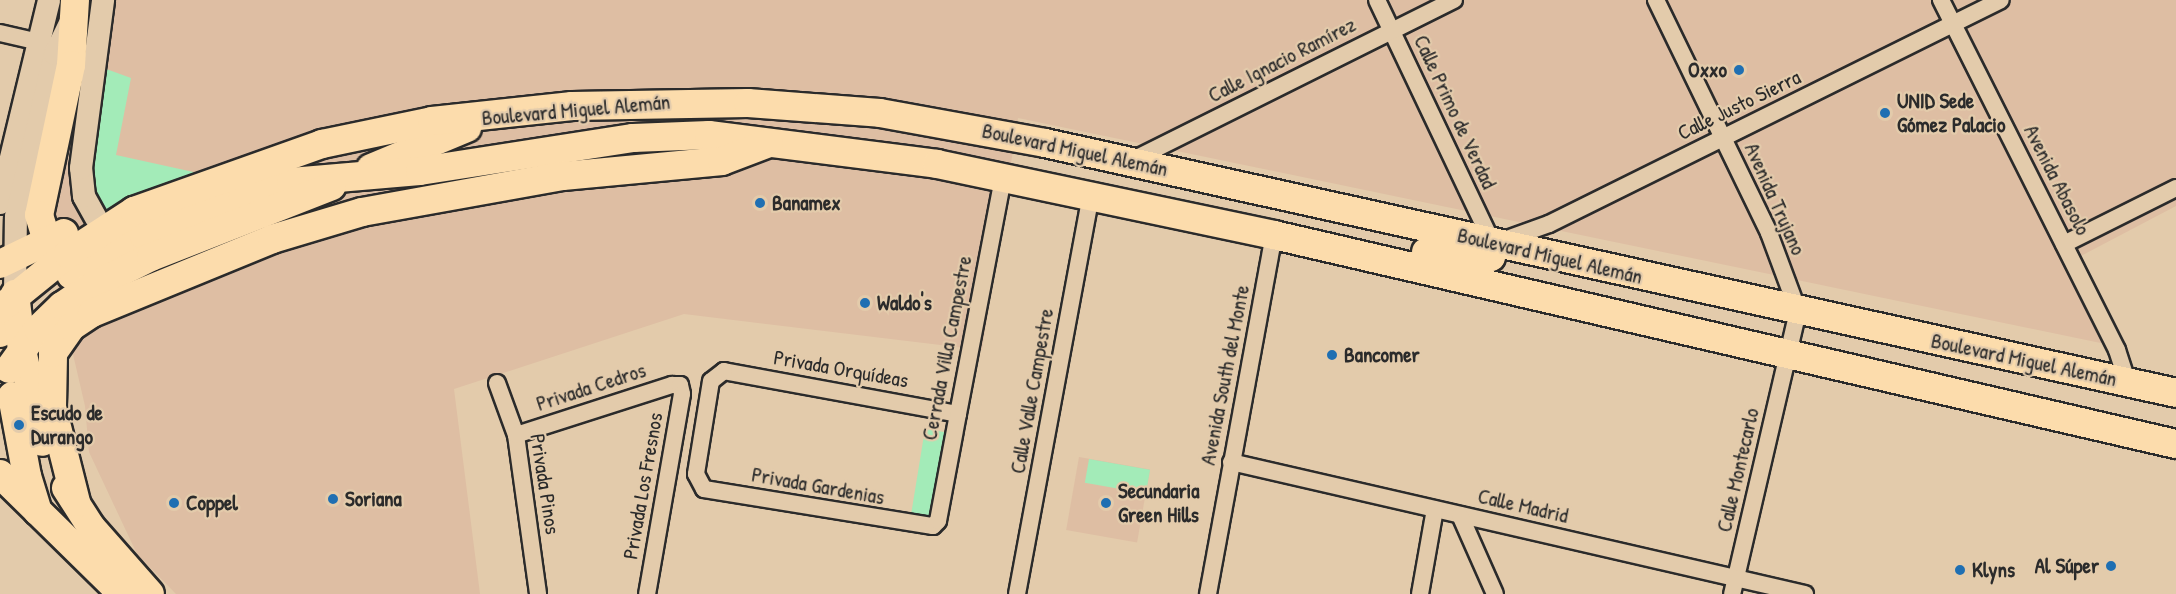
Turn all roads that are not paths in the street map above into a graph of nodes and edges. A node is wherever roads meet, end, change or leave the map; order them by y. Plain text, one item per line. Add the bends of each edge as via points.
1 (49, 0) edge
2 (103, 0) edge
3 (1377, 0) edge
4 (1454, 0) edge
5 (1656, 0) edge
6 (1941, 0) edge
7 (2001, 0) edge
8 (76, 5) edge
9 (1953, 24) junction
10 (1392, 31) junction
11 (0, 33) edge
12 (38, 42) junction
13 (503, 116) junction
14 (1723, 138) junction
15 (772, 142) junction
16 (1131, 161) junction
17 (354, 176) junction
18 (1003, 178) junction
19 (2176, 188) edge
20 (1278, 194) junction
21 (1091, 196) junction
22 (0, 203) edge
23 (134, 211) junction
24 (96, 218) junction
25 (1274, 235) junction
26 (206, 236) junction
27 (1493, 244) junction
28 (2064, 244) junction
29 (66, 254) junction
30 (1359, 254) junction
31 (197, 269) junction
32 (1798, 311) junction
33 (8, 326) edge
34 (53, 352) junction
35 (1787, 356) junction
36 (497, 383) dead end
37 (2128, 383) junction
38 (680, 385) joint
39 (2176, 393) edge
40 (958, 414) junction
41 (516, 435) junction
42 (0, 444) edge
43 (2176, 444) edge
44 (1231, 462) junction
45 (13, 475) edge
46 (699, 482) joint
47 (76, 502) junction
48 (1435, 509) junction
49 (1460, 515) junction
50 (933, 526) joint
51 (91, 527) junction
52 (1734, 586) edge
53 (122, 594) edge
54 (150, 594) edge
55 (538, 594) edge
56 (649, 594) edge
57 (1017, 594) edge
58 (1208, 594) edge
59 (1419, 594) edge
60 (1495, 594) edge
61 (1805, 594) edge

1 - 12 main road
2 - 24 main road via 81,168 84,196
3 - 10 street, Calle Primo de Verdad
4 - 10 street, Calle Ignacio Ramírez
5 - 14 street, Avenida Trujano
6 - 9 street, Avenida Abasolo
7 - 9 street, Calle Justo Sierra
8 - 29 highway via 71,65 39,214
8 - 33 main road via 51,72 16,217
9 - 14 street, Calle Justo Sierra
9 - 28 street, Avenida Abasolo
10 - 16 street, Calle Ignacio Ramírez
10 - 27 street, Calle Primo de Verdad
11 - 12 street
12 - 22 main road
13 - 16 highway, Boulevard Miguel Alemán via 572,106 647,102 816,107 943,122
13 - 17 highway via 427,142
13 - 23 highway, Boulevard Miguel Alemán via 390,127 322,144
14 - 27 street, Calle Justo Sierra via 1550,224
14 - 32 street, Avenida Trujano via 1769,233
15 - 17 highway, Boulevard Miguel Alemán via 709,135 633,138 420,171
15 - 18 highway, Boulevard Miguel Alemán via 937,164
15 - 31 highway via 722,161 563,176 362,212 272,239
16 - 20 highway, Boulevard Miguel Alemán
17 - 26 highway
17 - 29 highway, Boulevard Miguel Alemán via 266,188 144,236
18 - 21 highway, Boulevard Miguel Alemán
18 - 40 street, Cerrada Villa Campestre
19 - 28 street
20 - 21 highway via 1252,202 1222,201 1144,182
20 - 27 highway, Boulevard Miguel Alemán
21 - 25 highway, Boulevard Miguel Alemán
21 - 57 street, Calle Valle Campestre
23 - 24 highway
23 - 29 highway, Boulevard Miguel Alemán
24 - 29 highway
25 - 30 highway, Boulevard Miguel Alemán
25 - 44 street, Avenida South del Monte
26 - 31 highway via 195,251
26 - 33 highway via 133,265 62,306
27 - 30 highway via 1491,257 1479,261 1389,247
27 - 32 highway, Boulevard Miguel Alemán
28 - 37 street, Avenida Abasolo via 2117,350
29 - 33 highway
29 - 33 highway, Boulevard Miguel Alemán
30 - 35 highway, Boulevard Miguel Alemán
31 - 34 highway via 92,313 71,327
32 - 35 street
32 - 37 highway, Boulevard Miguel Alemán
33 - 34 highway
33 - 45 highway
33 - 47 highway via 39,434 51,465
34 - 47 highway via 52,407
35 - 43 highway, Boulevard Miguel Alemán
35 - 52 street, Calle Montecarlo
36 - 41 street, Privada Pinos
37 - 39 highway, Boulevard Miguel Alemán
38 - 41 street, Privada Cedros
38 - 56 street, Privada Los Fresnos via 682,394
40 - 46 street, Privada Orquídeas via 724,371 716,374 704,427
40 - 50 street, Cerrada Villa Campestre via 938,521
41 - 55 street, Privada Pinos
42 - 45 highway
44 - 48 street, Calle Madrid
44 - 58 street, Avenida South del Monte
45 - 51 highway
45 - 53 highway via 39,511
46 - 50 street, Privada Gardenias via 704,489
47 - 51 highway
48 - 49 street, Calle Madrid
48 - 59 street
49 - 52 street, Calle Madrid
49 - 60 street
51 - 54 highway
52 - 61 street, Calle Madrid

